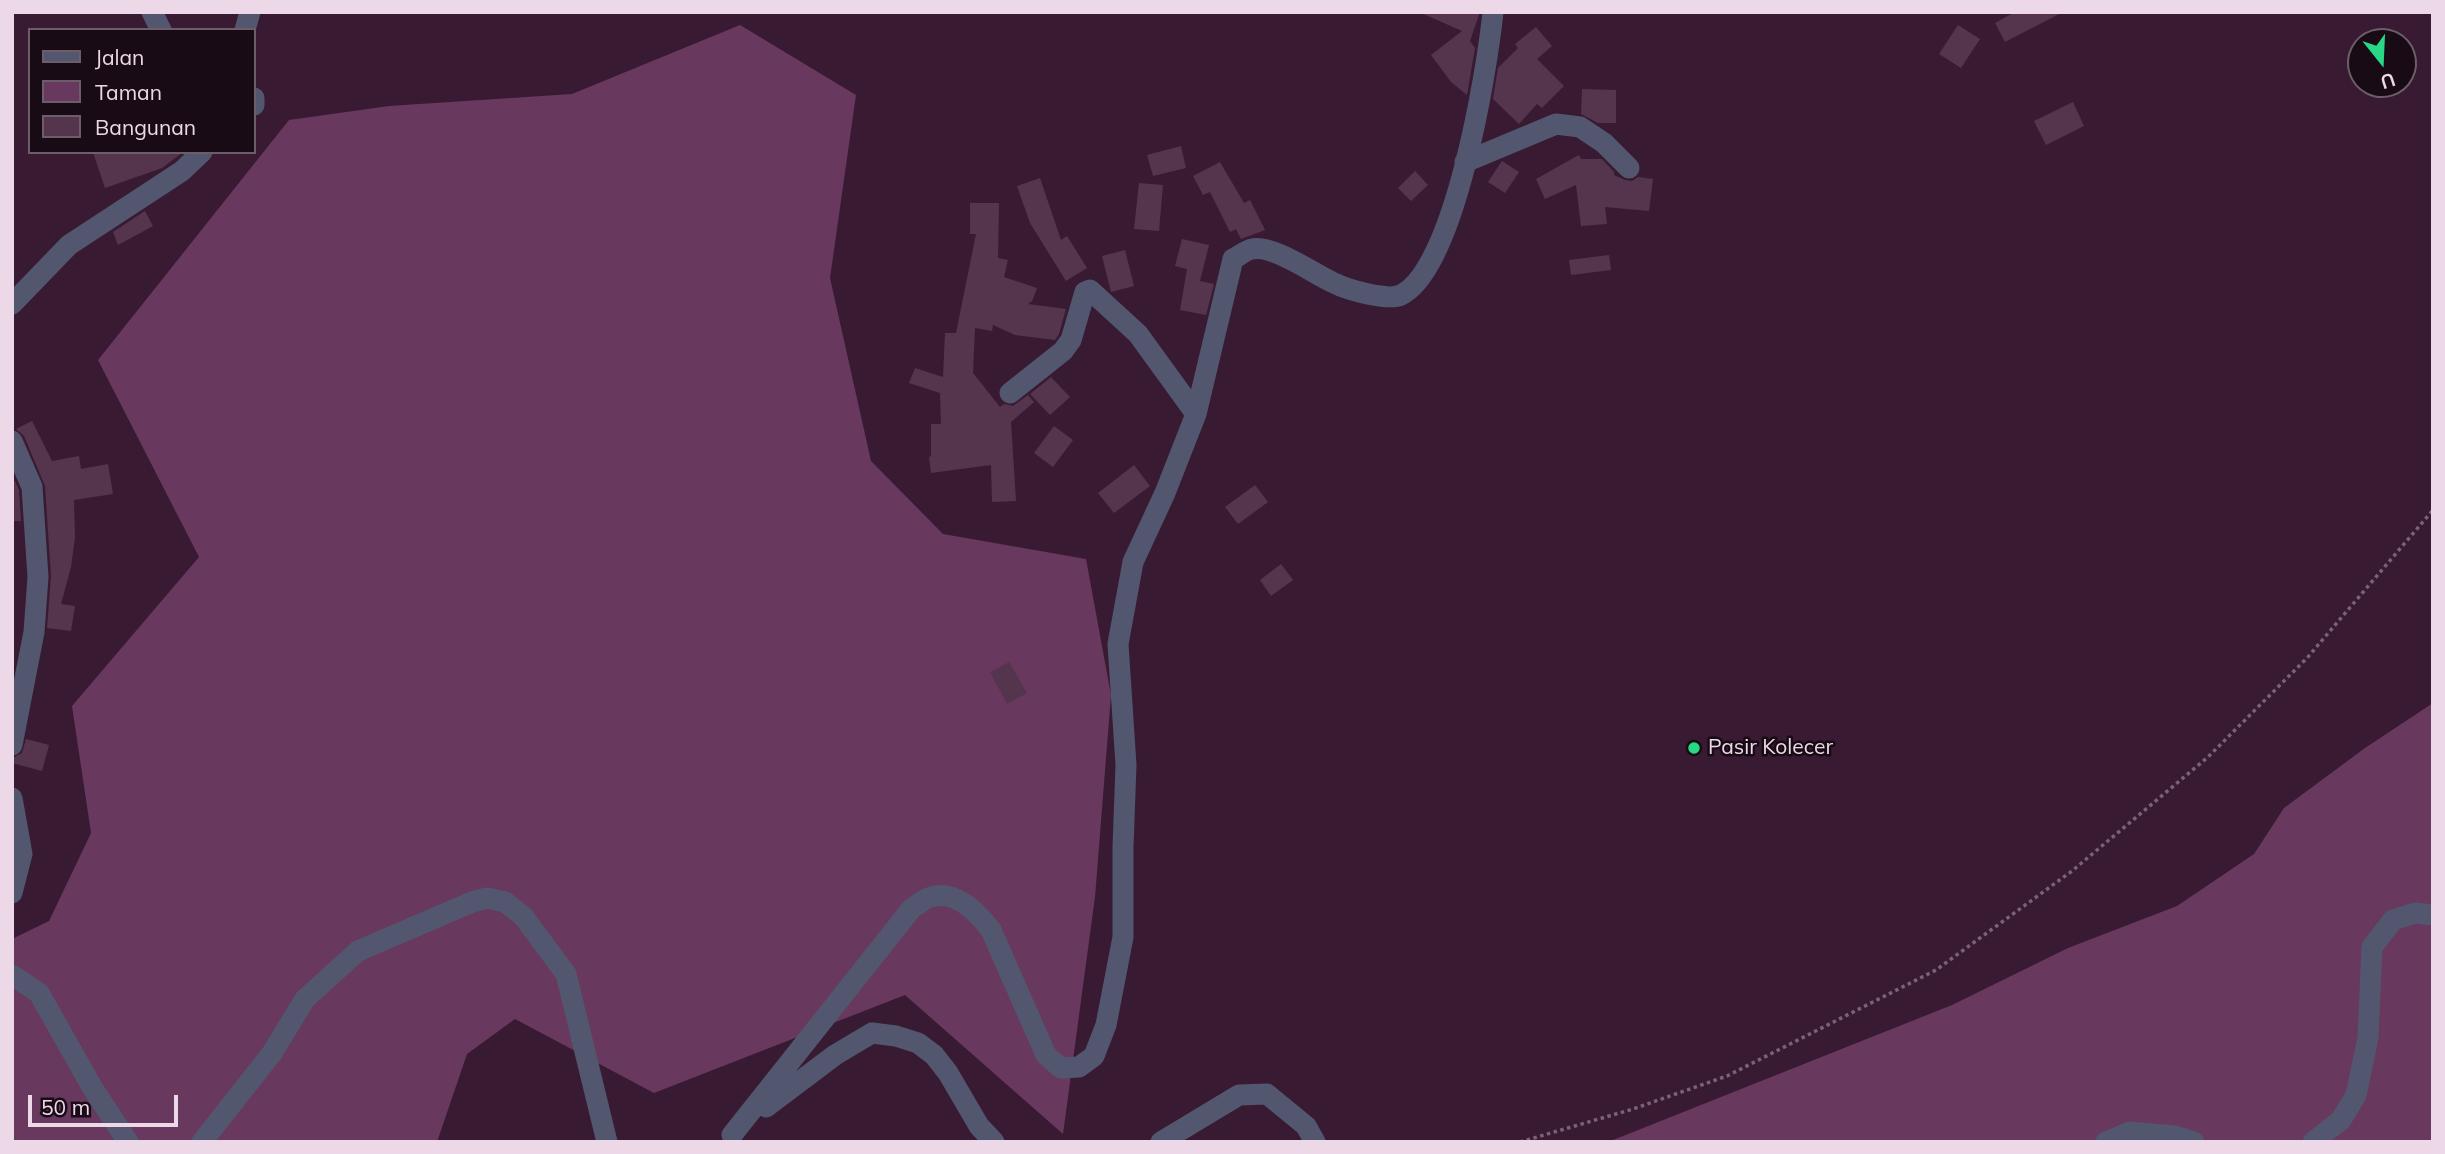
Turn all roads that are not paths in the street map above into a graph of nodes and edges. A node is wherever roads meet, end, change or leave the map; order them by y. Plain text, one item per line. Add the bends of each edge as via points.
1 (152, 12) edge
2 (1493, 12) edge
3 (159, 28) edge
4 (200, 154) edge
5 (1465, 162) junction
6 (1629, 169) dead end
7 (12, 304) edge
8 (1010, 393) dead end
9 (1196, 414) junction
10 (12, 441) edge
11 (12, 745) edge
12 (12, 799) edge
13 (12, 892) edge
14 (2433, 915) edge
15 (12, 975) edge
16 (728, 1138) edge
17 (128, 1142) edge
18 (202, 1142) edge
19 (607, 1142) edge
20 (994, 1142) edge
21 (1161, 1142) edge
22 (1315, 1142) edge
23 (2106, 1142) edge
24 (2194, 1142) edge
25 (2313, 1142) edge

1 - 3 street
2 - 5 street via 1487,67
4 - 7 street via 182,171 69,244
5 - 6 street via 1556,124 1580,127
5 - 9 street via 1445,233 1424,274 1401,295 1387,298 1337,285 1273,250 1252,249 1233,259
8 - 9 street via 1072,340 1085,292 1090,290 1138,334
9 - 16 street via 1133,562 1118,644 1126,765 1124,937 1106,1025 1094,1056 1079,1067 1061,1068 1046,1055 991,930 978,912 954,898 932,896 912,908
10 - 11 street via 32,487 38,576 34,632
12 - 13 street via 22,853
14 - 25 street via 2415,913 2393,920 2372,947 2368,1038 2356,1095 2342,1120
15 - 17 street via 38,993
16 - 20 street via 824,1062 872,1033 918,1043 934,1055
18 - 19 street via 272,1053 304,999 358,951 487,898 505,902 523,916 566,974
21 - 22 street via 1239,1095 1267,1094 1306,1126
23 - 24 street via 2130,1132

